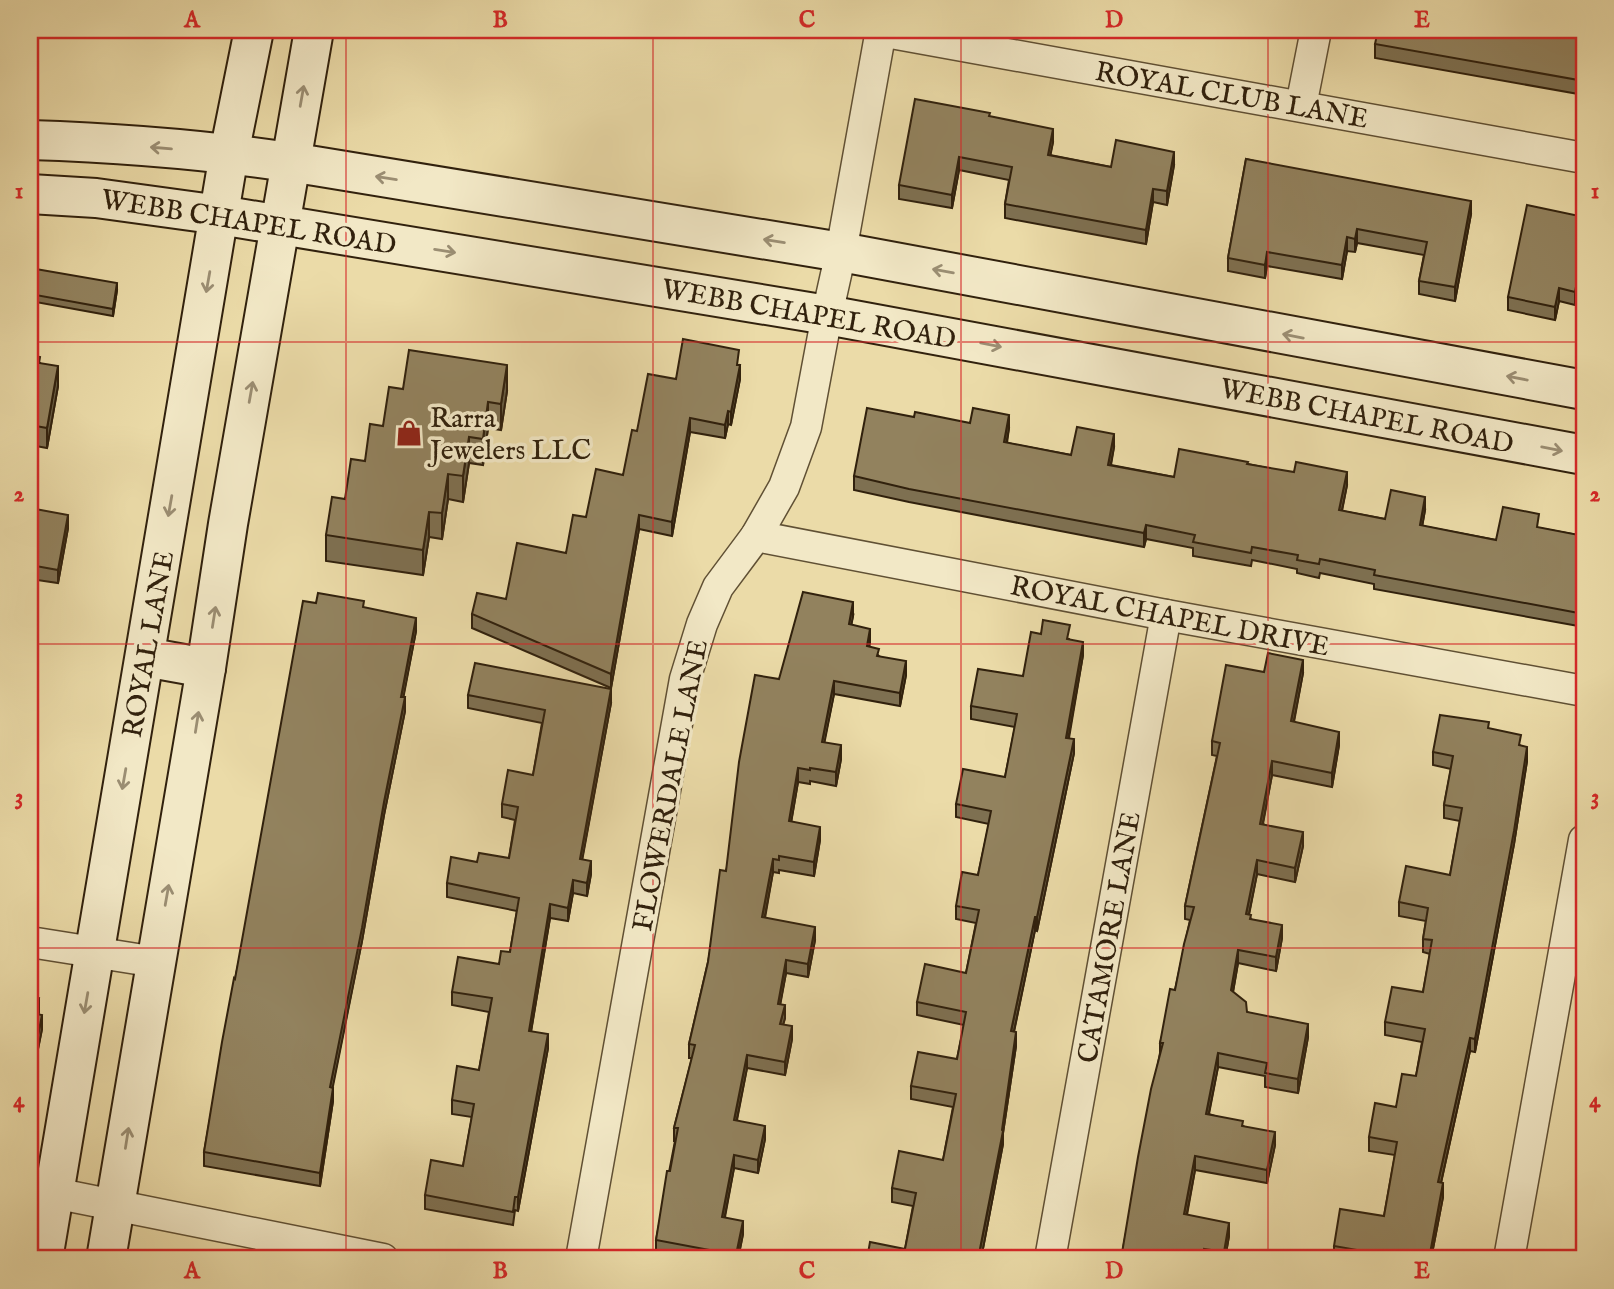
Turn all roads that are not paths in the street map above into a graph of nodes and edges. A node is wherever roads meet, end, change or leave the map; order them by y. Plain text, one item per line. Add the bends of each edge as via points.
1 (254, 30) edge
2 (314, 30) edge
3 (881, 30) edge
4 (1316, 30) edge
5 (1301, 106) junction
6 (30, 140) edge
7 (229, 154) junction
8 (1584, 158) edge
9 (290, 162) junction
10 (30, 194) edge
11 (220, 215) junction
12 (281, 225) junction
13 (841, 252) junction
14 (827, 315) junction
15 (1584, 390) edge
16 (1584, 455) edge
17 (756, 536) junction
18 (1166, 615) junction
19 (145, 657) junction
20 (206, 668) junction
21 (1584, 691) edge
22 (1584, 840) edge
23 (30, 942) edge
24 (94, 953) junction
25 (156, 962) junction
26 (54, 1193) junction
27 (116, 1205) junction
28 (43, 1259) edge
29 (106, 1259) edge
30 (383, 1259) edge
31 (581, 1259) edge
32 (1050, 1259) edge
33 (1509, 1259) edge

1 - 7 main road, ROYAL LANE
9 -> 2 main road
3 - 5 street, ROYAL CLUB LANE
3 - 13 street, FLOWERDALE LANE
4 - 5 street
5 - 8 street, ROYAL CLUB LANE
7 -> 6 main road, WEBB CHAPEL ROAD
7 - 9 main road, WEBB CHAPEL ROAD
7 - 11 main road, ROYAL LANE
9 - 12 main road
13 -> 9 main road, WEBB CHAPEL ROAD
10 - 11 main road, WEBB CHAPEL ROAD
11 - 12 main road, WEBB CHAPEL ROAD
11 -> 19 main road, ROYAL LANE
12 -> 14 main road, WEBB CHAPEL ROAD
20 -> 12 main road
13 - 14 street, FLOWERDALE LANE
15 -> 13 main road, WEBB CHAPEL ROAD
14 -> 16 main road, WEBB CHAPEL ROAD
14 - 17 street, FLOWERDALE LANE via 806,427 784,487
17 - 18 street, ROYAL CHAPEL DRIVE
17 - 31 street, FLOWERDALE LANE via 718,587 685,679
18 - 21 street, ROYAL CHAPEL DRIVE
18 - 32 street, CATAMORE LANE
19 - 20 main road
19 -> 24 main road, ROYAL LANE
25 -> 20 main road
22 - 33 street
23 - 24 street
24 - 25 street
24 -> 26 main road, ROYAL LANE
27 -> 25 main road
26 - 27 street
26 - 28 main road, ROYAL LANE
27 - 29 main road
27 - 30 street

